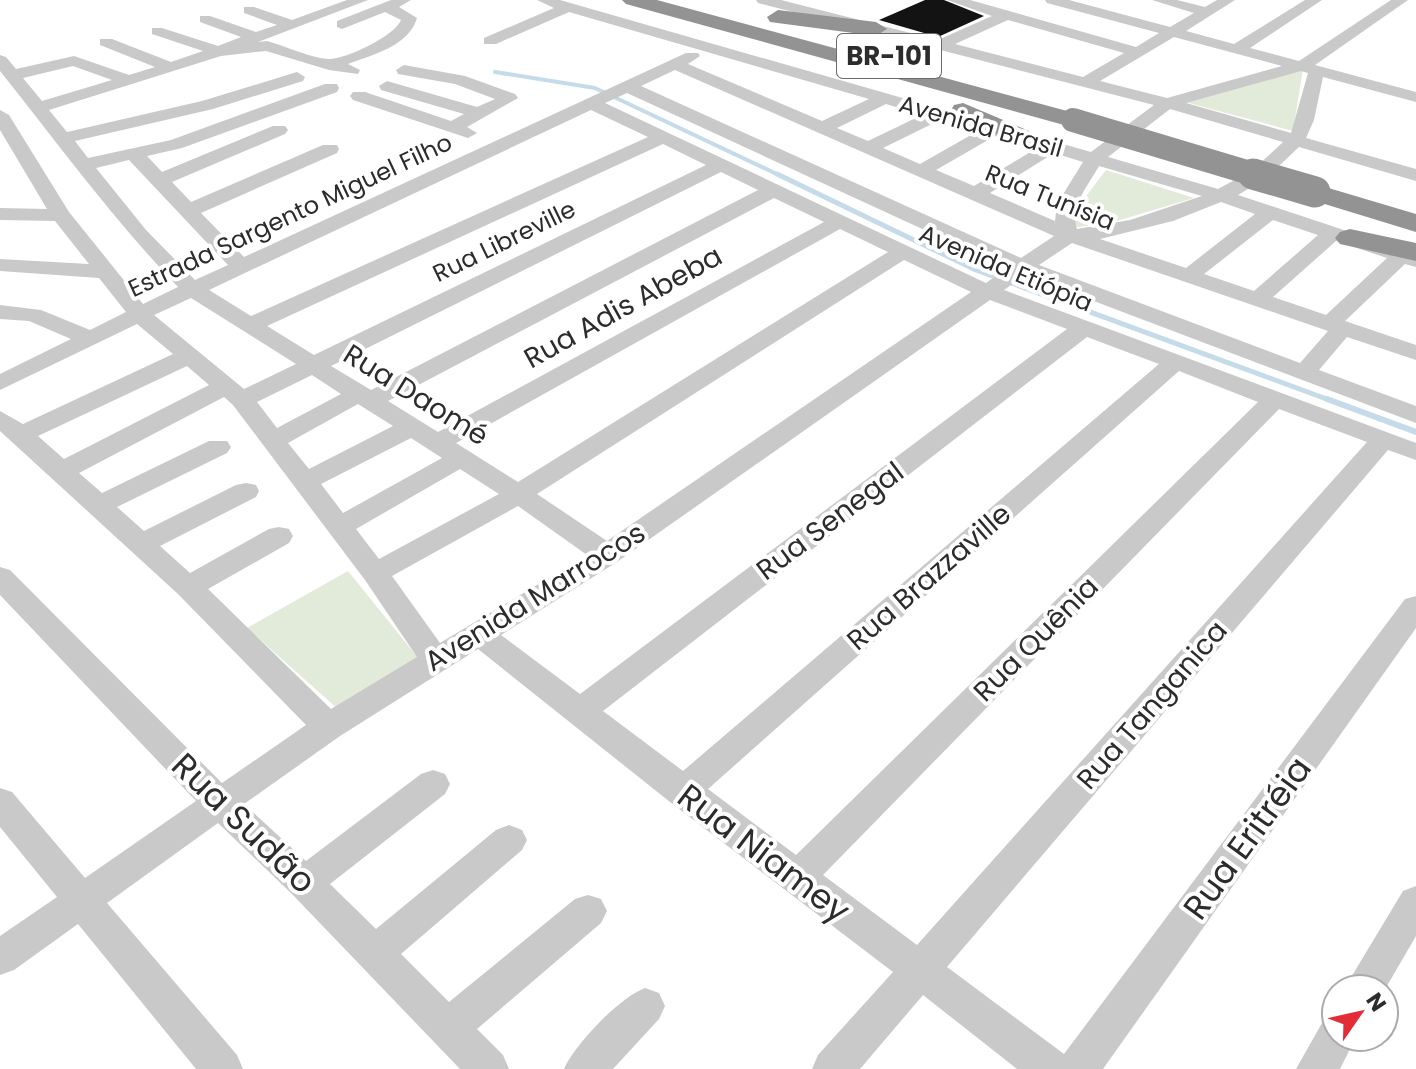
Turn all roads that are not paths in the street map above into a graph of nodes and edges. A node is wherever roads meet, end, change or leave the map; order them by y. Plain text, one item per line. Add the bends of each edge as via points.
1 (361, 0) edge
2 (544, 0) edge
3 (633, 0) edge
4 (763, 0) edge
5 (832, 0) edge
6 (954, 0) edge
7 (1052, 0) edge
8 (1159, 0) edge
9 (1228, 0) edge
10 (1315, 0) edge
11 (1401, 0) edge
12 (684, 2) edge
13 (1416, 2) edge
14 (388, 3) edge
15 (303, 4) dead end
16 (568, 7) junction
17 (249, 10) dead end
18 (328, 11) junction
19 (808, 11) junction
20 (1207, 12) junction
21 (1006, 15) junction
22 (205, 19) dead end
23 (290, 24) junction
24 (1049, 27) junction
25 (876, 29) junction
26 (157, 31) dead end
27 (1172, 32) junction
28 (255, 37) junction
29 (1090, 39) junction
30 (490, 41) dead end
31 (106, 42) dead end
32 (940, 45) junction
33 (277, 48) junction
34 (707, 48) junction
35 (1237, 49) junction
36 (219, 51) junction
37 (1137, 52) junction
38 (842, 56) junction
39 (989, 57) junction
40 (0, 60) edge
41 (675, 64) junction
42 (329, 65) junction
43 (171, 68) junction
44 (1309, 68) junction
45 (781, 69) junction
46 (1036, 69) junction
47 (99, 70) junction
48 (271, 70) dead end
49 (352, 70) dead end
50 (404, 70) dead end
51 (14, 75) junction
52 (297, 77) dead end
53 (129, 81) junction
54 (833, 83) junction
55 (382, 85) dead end
56 (331, 88) dead end
57 (731, 88) junction
58 (608, 94) junction
59 (359, 96) dead end
60 (1416, 97) edge
61 (884, 99) junction
62 (1082, 103) junction
63 (1167, 103) junction
64 (46, 106) junction
65 (777, 109) junction
66 (481, 114) junction
67 (938, 114) junction
68 (1, 116) edge
69 (156, 117) junction
70 (453, 127) junction
71 (823, 128) junction
72 (995, 129) junction
73 (279, 130) dead end
74 (1020, 136) junction
75 (664, 137) junction
76 (194, 138) junction
77 (1297, 138) junction
78 (501, 144) junction
79 (1053, 146) junction
80 (866, 147) junction
81 (330, 149) dead end
82 (1416, 149) edge
83 (135, 155) junction
84 (1095, 158) junction
85 (29, 160) junction
86 (0, 162) edge
87 (82, 165) junction
88 (721, 165) junction
89 (1394, 168) junction
90 (813, 171) junction
91 (921, 171) junction
92 (1416, 175) edge
93 (160, 180) junction
94 (1322, 184) junction
95 (774, 190) junction
96 (975, 194) junction
97 (1222, 196) junction
98 (1416, 205) edge
99 (188, 211) junction
100 (1270, 212) junction
101 (0, 214) edge
102 (61, 215) junction
103 (838, 222) junction
104 (1416, 223) edge
105 (1069, 235) junction
106 (1342, 235) junction
107 (901, 253) junction
108 (1411, 256) edge
109 (0, 265) edge
110 (241, 266) junction
111 (108, 272) junction
112 (1187, 277) junction
113 (1004, 278) junction
114 (192, 289) junction
115 (1257, 300) junction
116 (0, 312) edge
117 (139, 314) junction
118 (250, 325) junction
119 (1336, 326) junction
120 (1082, 329) junction
121 (90, 338) junction
122 (1416, 353) edge
123 (191, 355) junction
124 (1175, 362) junction
125 (310, 364) junction
126 (1303, 374) junction
127 (0, 383) edge
128 (234, 393) junction
129 (365, 397) junction
130 (1275, 399) junction
131 (1416, 415) edge
132 (10, 426) edge
133 (410, 428) junction
134 (274, 440) junction
135 (1383, 440) junction
136 (436, 444) junction
137 (218, 447) dead end
138 (1416, 452) edge
139 (459, 459) junction
140 (60, 472) junction
141 (304, 482) junction
142 (246, 491) dead end
143 (517, 493) junction
144 (99, 505) junction
145 (339, 527) junction
146 (279, 536) dead end
147 (141, 544) junction
148 (607, 555) junction
149 (375, 573) junction
150 (0, 577) edge
151 (188, 587) junction
152 (1416, 606) edge
153 (480, 635) junction
154 (436, 661) junction
155 (578, 712) junction
156 (328, 727) junction
157 (433, 784) dead end
158 (682, 792) junction
159 (0, 802) edge
160 (221, 804) junction
161 (509, 840) dead end
162 (797, 878) junction
163 (305, 883) junction
164 (81, 901) junction
165 (1416, 902) edge
166 (588, 911) dead end
167 (374, 954) junction
168 (0, 958) edge
169 (920, 971) junction
170 (1374, 973) edge
171 (645, 1006) dead end
172 (447, 1029) junction
173 (1028, 1063) edge
174 (222, 1069) edge
175 (488, 1069) edge
176 (585, 1069) edge
177 (833, 1069) edge
178 (1078, 1069) edge

1 - 18 street
2 - 16 street, Avenida Brasil
3 - 38 highway, Avenida Brasil / BR-101
4 - 19 street, Avenida Brasil
5 - 19 street
6 - 21 street
7 - 27 street
8 - 20 street
9 - 20 street
10 - 35 street
11 - 44 street
12 - 25 highway
12 - 62 highway, Avenida Brasil / BR-101
13 - 44 street
14 - 33 street
14 - 42 street via 410,21 405,30
15 - 18 street
16 - 30 street
16 - 34 street, Avenida Brasil
17 - 23 street
18 - 23 street
19 - 25 street, Avenida Brasil
20 - 27 street
21 - 24 street
21 - 32 street
22 - 28 street
23 - 28 street
24 - 29 street
24 - 39 street
25 - 32 street, Avenida Brasil
26 - 36 street
27 - 35 street
27 - 37 street
28 - 36 street
29 - 37 street
29 - 46 street
31 - 43 street
32 - 39 street, Avenida Brasil
33 - 36 street
33 - 42 street
34 - 41 street, Estrada Sargento Miguel Filho
34 - 45 street, Avenida Brasil
35 - 44 street
36 - 43 street
37 - 62 street
38 - 62 highway, Avenida Brasil / BR-101
38 - 74 highway
39 - 46 street, Avenida Brasil
40 - 51 street, Rua Daomé
41 - 57 street, Rua Tunísia
41 - 58 street, Estrada Sargento Miguel Filho
42 - 49 street
43 - 53 street
44 - 60 street via 1397,86
44 - 63 street
44 - 77 street
45 - 54 street, Avenida Brasil
45 - 57 street
46 - 62 street, Avenida Brasil
47 - 51 street via 74,61
47 - 53 street
47 - 64 street
48 - 64 street via 236,82
50 - 66 street via 459,80 509,98
51 - 64 street, Rua Daomé
52 - 69 street
53 - 64 street
54 - 61 street, Avenida Brasil
54 - 65 street
55 - 66 street
56 - 76 street
57 - 65 street, Rua Tunísia
58 - 75 street, Avenida Etiópia
58 - 78 street, Estrada Sargento Miguel Filho
58 - 90 street, Avenida Etiópia
59 - 70 street
61 - 67 street, Avenida Brasil
61 - 71 street
62 - 63 street, Avenida Brasil
62 - 94 highway, Avenida Brasil / BR-101, bridge
63 - 77 street, Avenida Brasil
63 - 84 street
64 - 68 street
64 - 69 street
64 - 87 street, Rua Daomé
65 - 71 street, Rua Tunísia
66 - 70 street
67 - 72 street, Avenida Brasil
67 - 80 street
68 - 85 street
69 - 76 street
70 - 78 street
71 - 80 street, Rua Tunísia
72 - 74 street, Avenida Brasil
72 - 91 street
73 - 93 street
74 - 79 street, Avenida Brasil
75 - 88 street, Avenida Etiópia
75 - 118 street
76 - 83 street
77 - 89 street, Avenida Brasil
77 - 97 street via 1248,181
78 - 110 street, Estrada Sargento Miguel Filho
79 - 84 street, Avenida Brasil
79 - 96 street
80 - 90 street
80 - 91 street, Rua Tunísia
81 - 99 street
82 - 89 street
83 - 87 street
83 - 93 street
84 - 97 street, Avenida Brasil
84 - 105 street via 1067,204
85 - 86 street
85 - 102 street
87 - 114 street, Rua Daomé
88 - 95 street, Avenida Etiópia
88 - 125 street, Rua Libreville
89 - 92 street, Avenida Brasil
90 - 113 street, Avenida Etiópia
91 - 96 street, Rua Tunísia
93 - 99 street
94 - 98 highway, Avenida Brasil / BR-101
94 - 104 highway, Avenida Brasil / BR-101
95 - 103 street, Avenida Etiópia
95 - 129 street
96 - 105 street, Rua Tunísia
97 - 100 street, Avenida Brasil
97 - 105 street via 1119,230
99 - 110 street
100 - 106 street, Avenida Brasil
100 - 112 street
101 - 102 street
102 - 111 street
103 - 107 street, Avenida Etiópia
103 - 136 street, Rua Adis Abeba
105 - 112 street, Rua Tunísia
105 - 113 street, Avenida Marrocos
106 - 108 highway
106 - 115 street
107 - 113 street, Avenida Etiópia
107 - 143 street
108 - 119 street
109 - 111 street
110 - 114 street, Estrada Sargento Miguel Filho
111 - 117 street
112 - 115 street, Rua Tunísia
113 - 120 street, Avenida Etiópia
113 - 126 street, Avenida Etiópia
113 - 148 street, Avenida Marrocos
114 - 117 street, Estrada Sargento Miguel Filho
114 - 118 street, Rua Daomé
115 - 119 street, Rua Tunísia
116 - 121 street via 33,315
117 - 121 street, Estrada Sargento Miguel Filho
117 - 123 street
118 - 125 street, Rua Daomé
119 - 122 street, Rua Tunísia
119 - 126 street
120 - 124 street, Avenida Etiópia
120 - 155 street, Rua Senegal
121 - 127 street, Estrada Sargento Miguel Filho
123 - 128 street
123 - 132 street
124 - 130 street, Avenida Etiópia
124 - 158 street, Rua Brazzaville
125 - 128 street, Rua Libreville
125 - 129 street, Rua Daomé
126 - 131 street, Avenida Etiópia
128 - 134 street
128 - 140 street, Rua Libreville
129 - 133 street, Rua Daomé
129 - 134 street
130 - 135 street, Avenida Etiópia
130 - 162 street, Rua Quênia
132 - 140 street
133 - 136 street, Rua Daomé
133 - 141 street
134 - 141 street
135 - 138 street, Avenida Etiópia
135 - 169 street, Rua Tanganica
136 - 139 street, Rua Daomé
137 - 144 street
139 - 143 street, Rua Daomé
139 - 145 street
140 - 144 street
141 - 145 street
142 - 147 street
143 - 148 street, Rua Daomé
143 - 149 street
144 - 147 street
145 - 149 street
146 - 151 street
147 - 151 street
148 - 153 street, Avenida Marrocos
149 - 154 street
150 - 160 street, Rua Sudão
151 - 156 street
152 - 178 street, Rua Eritréia
153 - 154 street, Avenida Marrocos
153 - 155 street, Rua Niamey
154 - 156 street, Avenida Marrocos
155 - 158 street, Rua Niamey
156 - 160 street, Avenida Marrocos
157 - 163 street
158 - 162 street, Rua Niamey
159 - 164 street
160 - 163 street, Rua Sudão
160 - 164 street, Avenida Marrocos
161 - 167 street
162 - 169 street, Rua Niamey
163 - 167 street, Rua Sudão
164 - 168 street, Avenida Marrocos
164 - 174 street
165 - 170 street
166 - 172 street
167 - 172 street, Rua Sudão
169 - 173 street, Rua Niamey
169 - 177 street, Rua Tanganica
171 - 176 street
172 - 175 street, Rua Sudão

